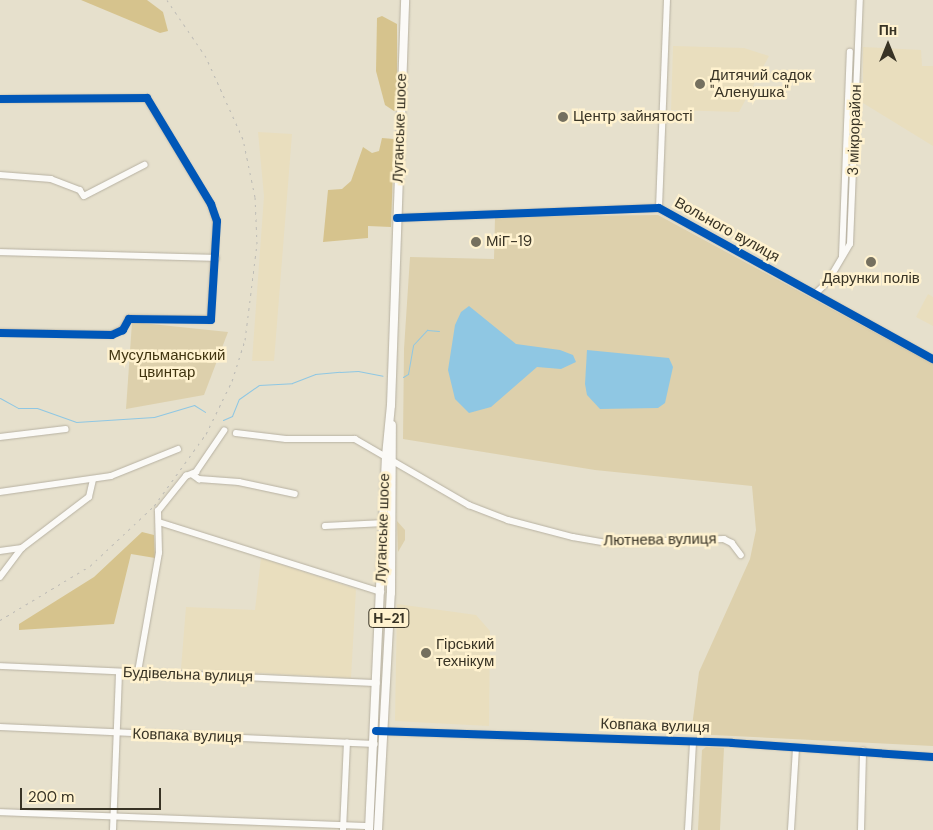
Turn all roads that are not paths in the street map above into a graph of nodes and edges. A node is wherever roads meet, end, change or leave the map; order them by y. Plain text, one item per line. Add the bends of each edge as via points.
1 (405, 0) edge
2 (666, 0) edge
3 (860, 0) edge
4 (850, 52) dead end
5 (0, 99) edge
6 (144, 165) dead end
7 (0, 175) edge
8 (659, 208) junction
9 (398, 218) junction
10 (0, 252) edge
11 (216, 258) junction
12 (842, 258) junction
13 (815, 294) junction
14 (0, 333) edge
15 (933, 359) edge
16 (391, 405) junction
17 (66, 429) dead end
18 (224, 431) dead end
19 (236, 433) dead end
20 (0, 437) edge
21 (178, 449) dead end
22 (386, 456) junction
23 (394, 462) junction
24 (192, 474) junction
25 (93, 480) junction
26 (0, 492) edge
27 (295, 494) dead end
28 (159, 522) junction
29 (384, 522) junction
30 (325, 526) dead end
31 (22, 548) junction
32 (0, 551) edge
33 (741, 556) dead end
34 (0, 576) edge
35 (381, 592) junction
36 (0, 666) edge
37 (138, 672) junction
38 (118, 673) junction
39 (377, 683) junction
40 (0, 728) edge
41 (380, 731) junction
42 (118, 733) junction
43 (694, 742) junction
44 (347, 743) junction
45 (375, 744) junction
46 (796, 748) junction
47 (863, 751) junction
48 (933, 757) edge
49 (0, 812) edge
50 (114, 816) junction
51 (343, 828) edge
52 (369, 828) edge
53 (113, 830) edge
54 (378, 830) edge
55 (688, 830) edge
56 (791, 830) edge
57 (861, 830) edge

1 - 9 main road, Луганське шосе / Н-21
2 - 8 street
3 - 12 street, 3 мікрорайон via 850,244
4 - 12 street, 3 мікрорайон
5 - 11 street via 147,98 211,204 217,221
6 - 7 street via 84,196 80,190 51,179
8 - 9 street, Вольного вулиця
8 - 13 street, Вольного вулиця
9 - 16 main road, Луганське шосе / Н-21
10 - 11 street
11 - 14 street via 211,320 129,320 123,330 112,335
12 - 13 street, 3 мікрорайон via 827,283
13 - 15 street, Вольного вулиця
16 - 22 main road, Луганське шосе / Н-21
16 - 23 main road, Луганське шосе / Н-21
17 - 20 street
18 - 24 street
19 - 22 street, Лютнева вулиця via 286,439 355,439
21 - 25 street
22 - 23 street, Лютнева вулиця
22 - 29 main road, Луганське шосе / Н-21
23 - 33 street, Лютнева вулиця via 445,493 508,520 607,543 724,539 732,543
23 - 41 main road, Луганське шосе / Н-21
24 - 27 street via 199,479 239,482
24 - 28 street via 186,476 158,511
25 - 26 street
25 - 31 street via 89,497
28 - 35 street
28 - 37 street via 159,554
29 - 30 street
29 - 35 main road, Луганське шосе / Н-21
31 - 32 street
31 - 34 street
35 - 39 main road, Луганське шосе / Н-21
36 - 38 street, Будівельна вулиця
37 - 38 street, Будівельна вулиця
37 - 39 street, Будівельна вулиця
38 - 42 street
39 - 41 main road, Луганське шосе / Н-21
40 - 42 street, Ковпака вулиця
41 - 43 street, Ковпака вулиця
41 - 45 main road, Луганське шосе / Н-21
41 - 54 main road, Луганське шосе / Н-21
42 - 44 street, Ковпака вулиця
42 - 50 street
43 - 46 street, Ковпака вулиця
43 - 55 street
44 - 45 street, Ковпака вулиця
44 - 51 street
45 - 52 main road, Луганське шосе / Н-21
46 - 47 street, Ковпака вулиця
46 - 56 street
47 - 48 street, Ковпака вулиця
47 - 57 street
49 - 50 street
50 - 51 street
50 - 53 street
51 - 52 street

